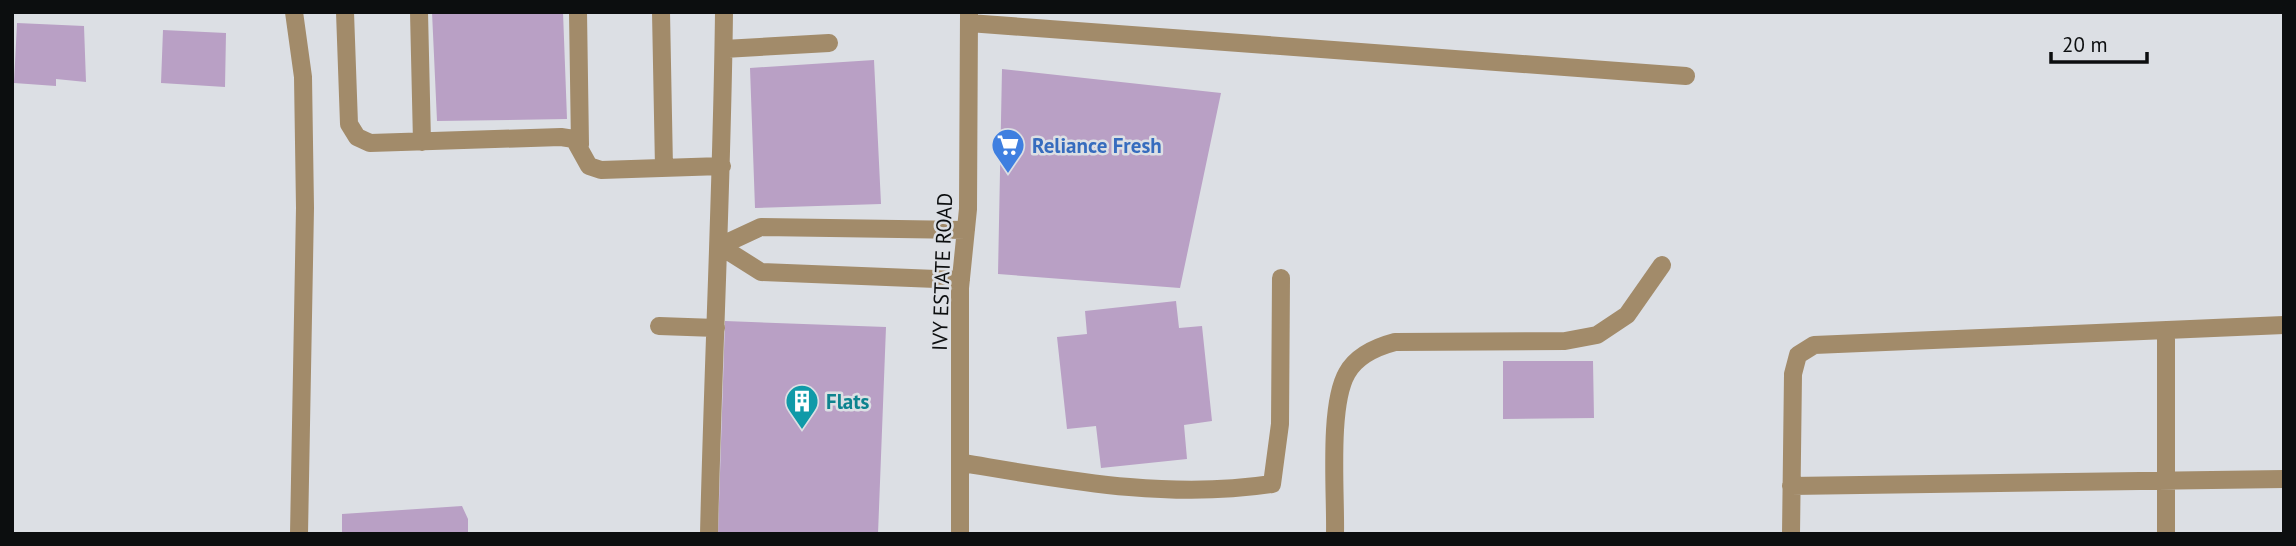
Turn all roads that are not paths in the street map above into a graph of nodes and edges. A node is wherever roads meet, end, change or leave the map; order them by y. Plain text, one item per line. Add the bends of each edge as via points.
1 (294, 12) edge
2 (345, 12) edge
3 (419, 12) edge
4 (578, 12) edge
5 (661, 12) edge
6 (724, 12) edge
7 (969, 18) edge
8 (829, 43) dead end
9 (724, 49) junction
10 (1686, 76) dead end
11 (422, 142) junction
12 (580, 145) junction
13 (722, 166) junction
14 (664, 168) junction
15 (966, 230) junction
16 (720, 246) junction
17 (1662, 264) dead end
18 (1281, 278) dead end
19 (961, 280) junction
20 (2284, 325) edge
21 (659, 326) dead end
22 (716, 328) junction
23 (2166, 330) junction
24 (963, 463) junction
25 (2284, 479) edge
26 (2167, 481) junction
27 (1791, 486) junction
28 (299, 534) edge
29 (709, 534) edge
30 (960, 534) edge
31 (1335, 534) edge
32 (1791, 534) edge
33 (2166, 534) edge

1 - 28 street via 303,77 305,208
2 - 11 street via 349,124 357,137 370,143
3 - 11 street
4 - 12 street
5 - 14 street
6 - 9 street
7 - 10 street
7 - 15 street, IVY ESTATE ROAD
8 - 9 street
9 - 13 street
11 - 12 street via 561,137
12 - 14 street via 589,166 601,170
13 - 14 street
13 - 16 street
15 - 16 street via 761,227
15 - 19 street, IVY ESTATE ROAD
16 - 19 street via 761,272
16 - 22 street
17 - 31 street via 1627,315 1597,335 1565,341 1395,342 1371,348 1347,372 1337,400
18 - 24 street via 1280,424 1272,484 1228,491 1125,489
19 - 24 street, IVY ESTATE ROAD
20 - 23 street
21 - 22 street
22 - 29 street
23 - 26 street
23 - 27 street via 1814,345 1798,355 1793,374
24 - 30 street, IVY ESTATE ROAD
25 - 26 street
26 - 27 street
26 - 33 street
27 - 32 street

